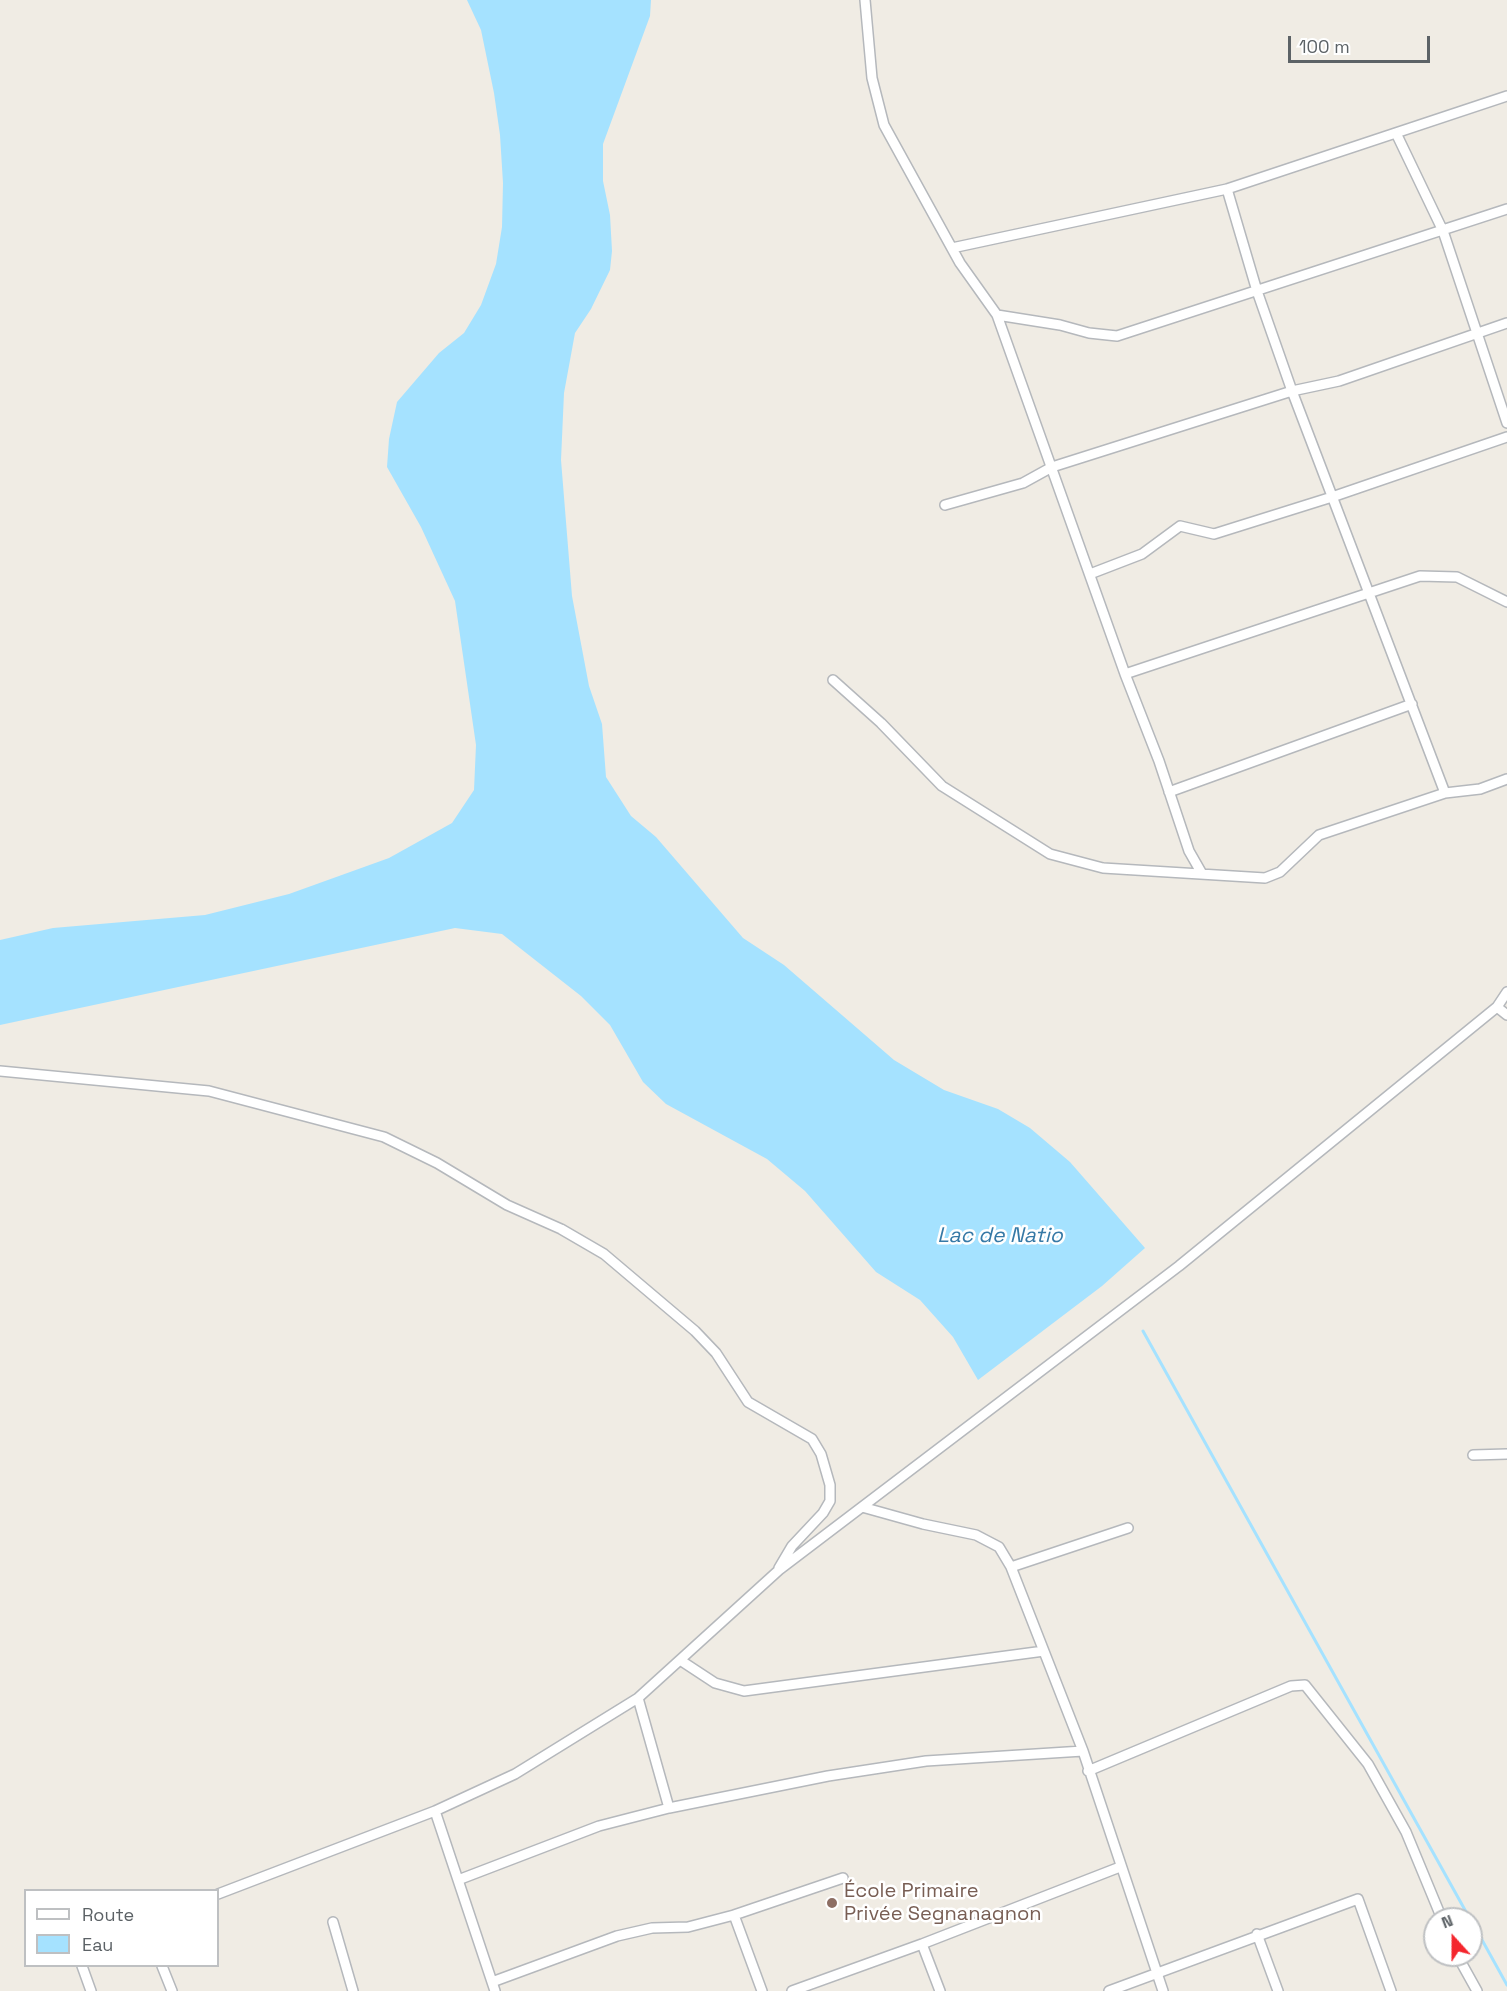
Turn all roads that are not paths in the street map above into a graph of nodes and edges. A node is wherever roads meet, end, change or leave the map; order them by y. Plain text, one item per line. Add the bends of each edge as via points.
1 (865, 0) edge
2 (1507, 96) edge
3 (1396, 133) junction
4 (1227, 189) junction
5 (1507, 210) edge
6 (1443, 231) junction
7 (952, 248) junction
8 (1257, 291) junction
9 (996, 315) junction
10 (1507, 323) edge
11 (1478, 333) junction
12 (1292, 391) junction
13 (1507, 423) edge
14 (1507, 437) edge
15 (1052, 467) junction
16 (1332, 497) junction
17 (945, 505) dead end
18 (1090, 574) junction
19 (1369, 591) junction
20 (1507, 602) edge
21 (1125, 674) junction
22 (833, 680) dead end
23 (1412, 704) junction
24 (1507, 779) edge
25 (1169, 792) junction
26 (1445, 793) junction
27 (1201, 872) junction
28 (1507, 993) edge
29 (1497, 1007) junction
30 (1507, 1015) edge
31 (0, 1071) edge
32 (1507, 1454) edge
33 (1473, 1455) dead end
34 (862, 1507) junction
35 (1128, 1528) dead end
36 (1011, 1567) junction
37 (779, 1570) junction
38 (1044, 1651) junction
39 (680, 1660) junction
40 (638, 1698) junction
41 (1083, 1751) junction
42 (1088, 1771) junction
43 (669, 1808) junction
44 (435, 1811) junction
45 (1120, 1867) junction
46 (843, 1878) dead end
47 (458, 1880) junction
48 (219, 1894) edge
49 (1437, 1907) edge
50 (734, 1915) junction
51 (333, 1922) dead end
52 (1257, 1935) junction
53 (922, 1944) junction
54 (83, 1967) edge
55 (163, 1967) edge
56 (1465, 1967) edge
57 (1157, 1973) junction
58 (494, 1987) edge
59 (91, 1991) edge
60 (172, 1991) edge
61 (353, 1991) edge
62 (762, 1991) edge
63 (792, 1991) edge
64 (940, 1991) edge
65 (1109, 1991) edge
66 (1163, 1991) edge
67 (1278, 1991) edge
68 (1391, 1991) edge
69 (1478, 1991) edge

1 - 7 street via 872,78 884,125
2 - 3 street
3 - 4 street
3 - 6 street
4 - 7 street
4 - 8 street
5 - 6 street
6 - 8 street
6 - 11 street
7 - 9 street
8 - 9 street via 1117,336
8 - 12 street
9 - 15 street
10 - 11 street
11 - 12 street via 1339,381
11 - 13 street
12 - 15 street
12 - 16 street
14 - 16 street
15 - 17 street via 1023,483
15 - 18 street
16 - 18 street via 1214,534 1180,526 1142,554
16 - 19 street
18 - 21 street
19 - 20 street via 1420,576 1457,577
19 - 21 street
19 - 23 street
21 - 25 street
22 - 27 street via 942,786 1050,854 1103,868
23 - 25 street
23 - 26 street
24 - 26 street via 1480,789
25 - 27 street via 1189,851
26 - 27 street via 1319,835 1280,872 1265,878
28 - 29 street
29 - 30 street
29 - 34 street via 1179,1266
31 - 37 street via 209,1091 384,1137 604,1254 702,1338 748,1402 812,1439 821,1454 830,1485 830,1501 823,1514 792,1546
32 - 33 street
34 - 36 street via 976,1535 999,1547
34 - 37 street
35 - 36 street
36 - 38 street
37 - 39 street
38 - 39 street via 744,1691 715,1683
38 - 41 street
39 - 40 street
40 - 43 street
40 - 44 street via 515,1774
41 - 42 street
41 - 43 street via 926,1761
42 - 45 street
42 - 49 street via 1291,1686 1305,1685 1368,1764 1406,1832
43 - 47 street via 599,1826
44 - 47 street
44 - 48 street
45 - 53 street
45 - 57 street
46 - 50 street
47 - 58 street
50 - 58 street via 688,1927 652,1928 617,1936
50 - 62 street
51 - 61 street
52 - 57 street
52 - 67 street
52 - 68 street via 1358,1899
53 - 63 street
53 - 64 street
54 - 59 street
55 - 60 street
56 - 69 street
57 - 65 street
57 - 66 street

